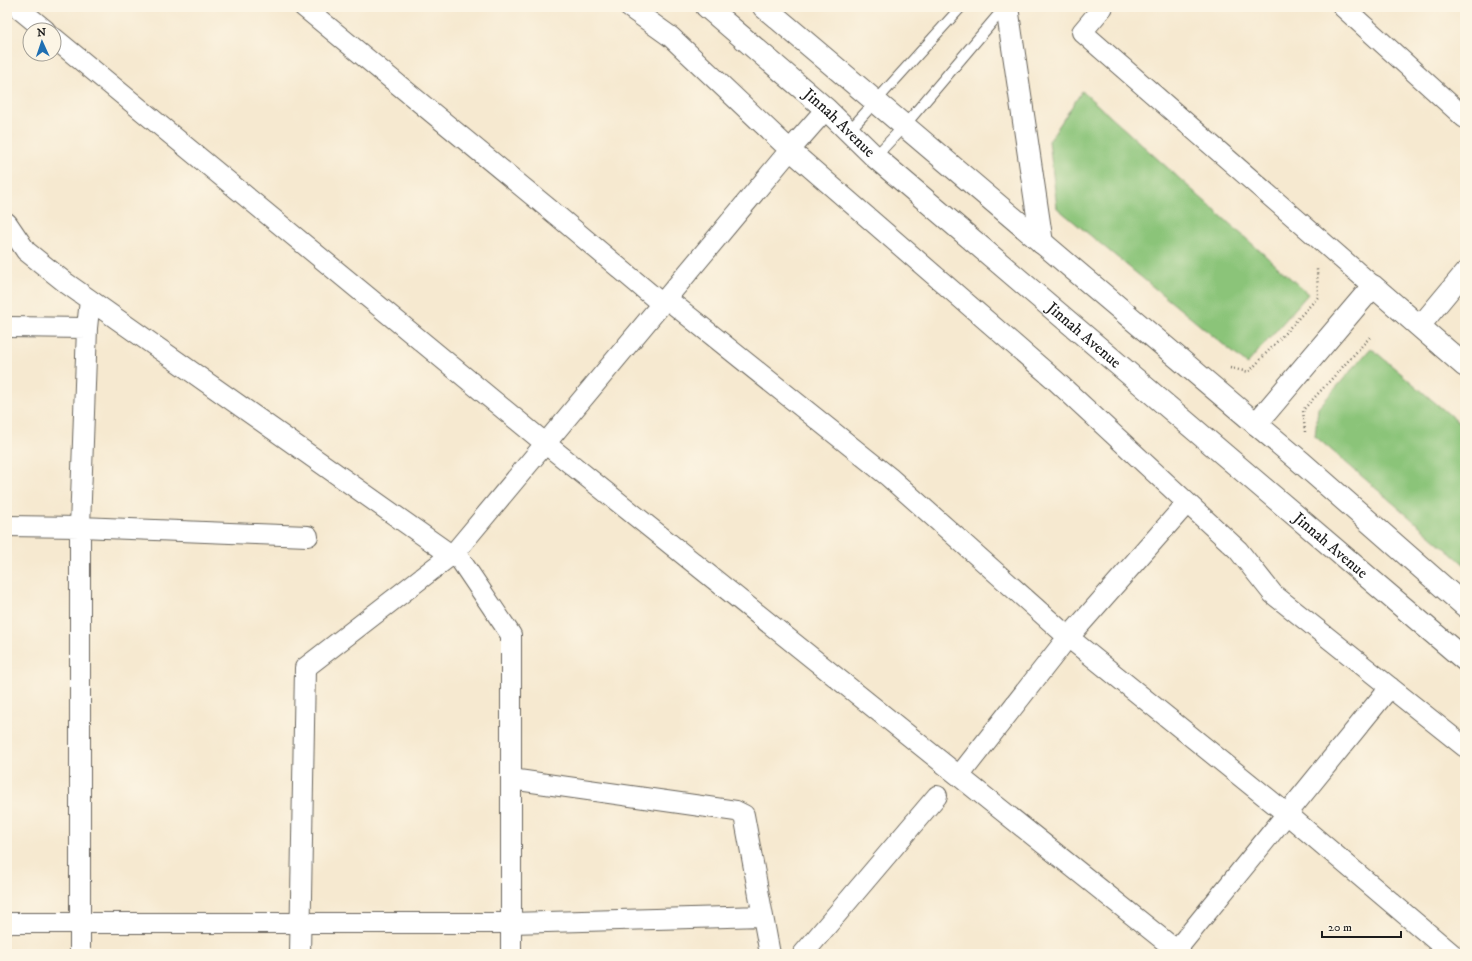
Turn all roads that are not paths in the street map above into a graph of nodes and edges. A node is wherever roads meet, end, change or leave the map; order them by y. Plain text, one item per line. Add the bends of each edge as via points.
1 (17, 7) edge
2 (304, 7) edge
3 (629, 7) edge
4 (707, 7) edge
5 (764, 7) edge
6 (961, 7) edge
7 (1006, 7) edge
8 (1103, 7) edge
9 (1342, 7) edge
10 (35, 22) edge
11 (62, 45) edge
12 (875, 102) junction
13 (826, 109) junction
14 (1465, 118) edge
15 (904, 126) junction
16 (848, 132) junction
17 (790, 150) junction
18 (875, 157) junction
19 (7, 223) edge
20 (1042, 243) junction
21 (1465, 272) edge
22 (1373, 286) junction
23 (90, 300) junction
24 (665, 302) junction
25 (1420, 326) junction
26 (7, 327) edge
27 (87, 328) junction
28 (1465, 366) edge
29 (1256, 424) junction
30 (546, 444) junction
31 (1187, 503) junction
32 (7, 526) edge
33 (80, 527) junction
34 (308, 536) dead end
35 (453, 554) junction
36 (1465, 606) edge
37 (1068, 637) junction
38 (1465, 660) edge
39 (1390, 687) junction
40 (1465, 747) edge
41 (959, 776) junction
42 (511, 779) junction
43 (937, 796) dead end
44 (1287, 814) junction
45 (763, 916) junction
46 (80, 922) junction
47 (300, 922) junction
48 (7, 923) edge
49 (511, 923) junction
50 (1177, 953) edge
51 (80, 954) edge
52 (300, 954) edge
53 (510, 954) edge
54 (770, 954) edge
55 (803, 954) edge
56 (1452, 954) edge

1 - 10 street
2 - 24 street
3 - 17 street via 671,37
4 - 13 main road, Jinnah Avenue
5 - 12 main road
6 - 12 lane
7 - 15 lane
7 - 20 main road
8 - 22 street via 1082,32
9 - 14 street
11 - 30 street
12 - 15 main road
12 - 16 lane
13 - 16 main road, Jinnah Avenue
13 - 17 street
15 - 18 lane
15 - 20 main road
16 - 18 main road, Jinnah Avenue
17 - 24 street
17 - 31 street via 1055,380
18 - 38 main road, Jinnah Avenue
19 - 23 street via 26,251
20 - 29 main road
21 - 25 street
22 - 25 main road
22 - 29 main road
23 - 27 street
23 - 35 street
24 - 30 street
24 - 37 street via 889,477
25 - 28 main road
26 - 27 street
27 - 33 street
29 - 36 main road
30 - 35 street
30 - 41 street
31 - 37 street
31 - 39 street via 1238,550 1273,594
32 - 33 street
33 - 34 street
33 - 46 street
35 - 42 street via 511,635
35 - 47 street via 305,668
37 - 41 street
37 - 44 street
39 - 40 street
39 - 44 street
41 - 50 street
42 - 45 street via 736,811 744,815
42 - 49 street
43 - 55 street
44 - 50 street
44 - 56 street
45 - 49 street
45 - 54 street
46 - 47 street
46 - 48 street
46 - 51 street
47 - 49 street
47 - 52 street
49 - 53 street

